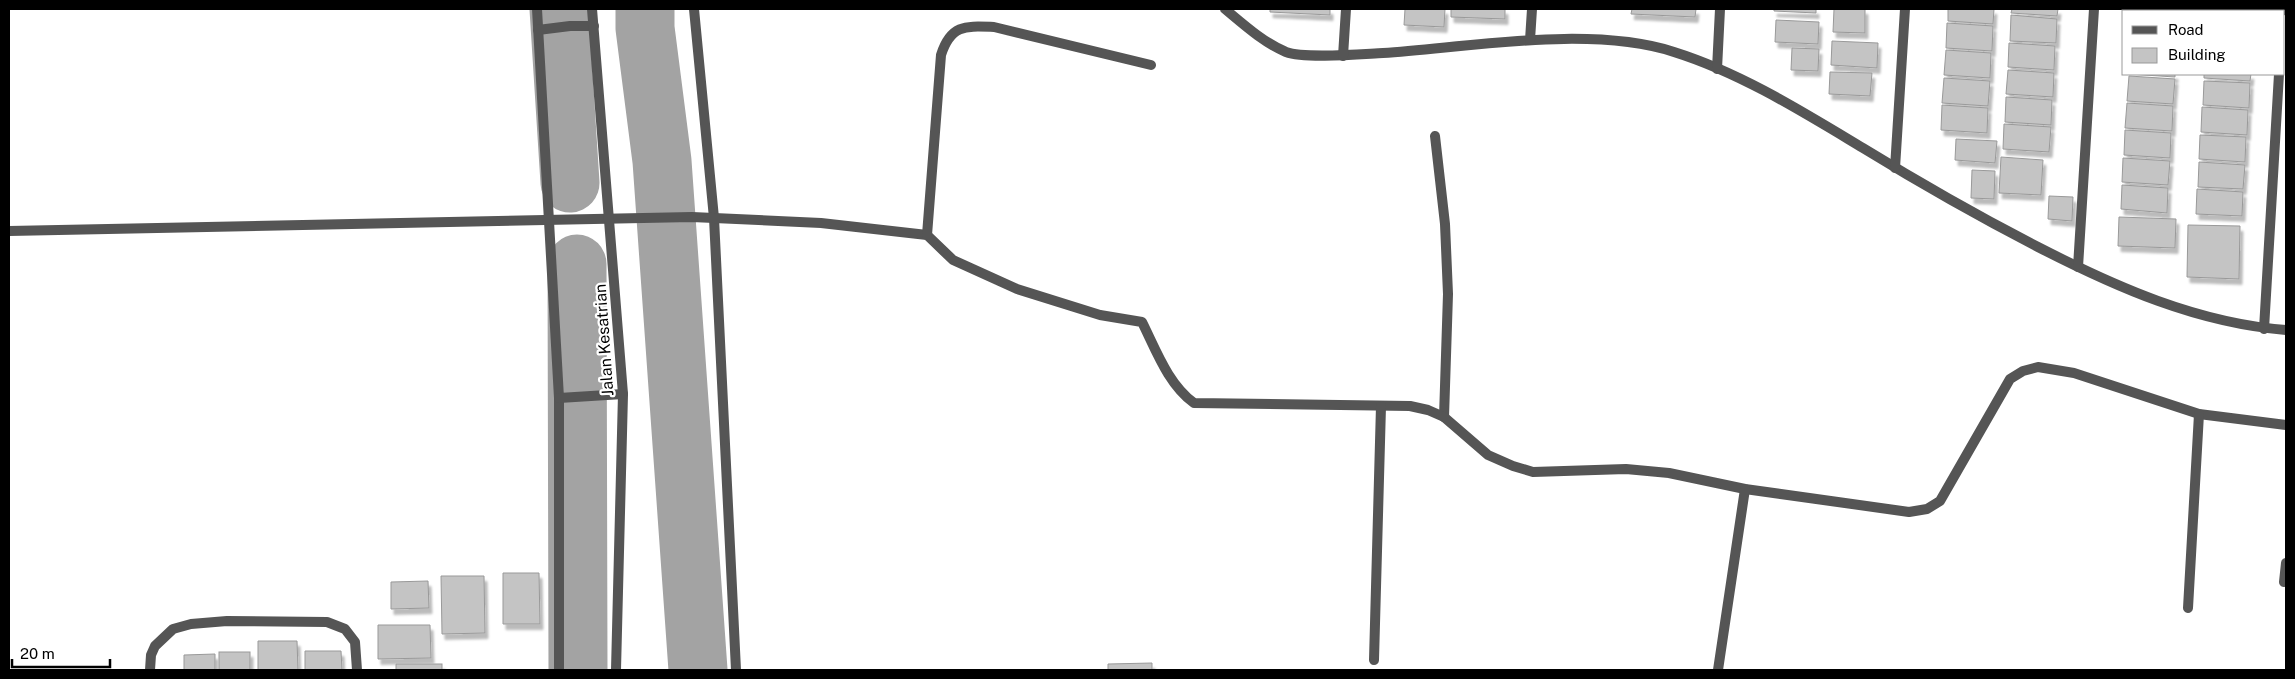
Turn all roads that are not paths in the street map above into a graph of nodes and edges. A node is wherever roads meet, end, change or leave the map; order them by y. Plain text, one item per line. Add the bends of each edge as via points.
1 (536, 9) edge
2 (592, 9) edge
3 (694, 9) edge
4 (1226, 9) edge
5 (1346, 9) edge
6 (1532, 9) edge
7 (1720, 9) edge
8 (1905, 9) edge
9 (2094, 9) edge
10 (594, 26) junction
11 (544, 29) junction
12 (1530, 40) junction
13 (1343, 56) junction
14 (1151, 66) dead end
15 (1717, 69) junction
16 (2279, 75) edge
17 (1435, 136) dead end
18 (1895, 168) junction
19 (714, 218) junction
20 (550, 220) junction
21 (610, 220) junction
22 (9, 231) edge
23 (927, 235) junction
24 (2078, 267) junction
25 (2264, 329) junction
26 (2286, 330) edge
27 (623, 394) junction
28 (558, 398) junction
29 (1381, 406) junction
30 (2199, 414) junction
31 (1444, 416) junction
32 (2286, 425) edge
33 (1745, 489) junction
34 (2286, 563) edge
35 (2284, 582) dead end
36 (2188, 608) dead end
37 (1374, 660) dead end
38 (150, 670) edge
39 (357, 670) edge
40 (558, 670) edge
41 (616, 670) edge
42 (736, 670) edge
43 (1718, 670) edge

1 - 11 street
2 - 10 street, Jalan Kesatrian
3 - 19 street
4 - 13 street via 1248,28 1288,53
5 - 13 street
6 - 12 street
7 - 15 street
8 - 18 street
9 - 24 street
10 - 11 street
10 - 21 street, Jalan Kesatrian
11 - 20 street
12 - 13 street
12 - 15 street via 1635,43 1674,51
14 - 23 street via 994,27 970,26 955,30 945,40 940,55
15 - 18 street via 1788,103
16 - 25 street
17 - 31 street via 1445,224 1448,294
18 - 24 street via 1984,219
19 - 21 street
19 - 23 street via 821,223
19 - 42 street
20 - 21 street
20 - 22 street
20 - 28 street
21 - 27 street, Jalan Kesatrian
23 - 29 street via 953,260 1017,289 1100,315 1142,322 1171,379 1194,403
24 - 25 street via 2138,295 2192,313
25 - 26 street
27 - 28 street
27 - 41 street, Jalan Kesatrian
28 - 40 street
29 - 31 street via 1410,406
29 - 37 street
30 - 32 street
30 - 33 street via 2074,374 2038,367 2010,379 1940,501 1927,509 1909,512
30 - 36 street
31 - 33 street via 1488,455 1533,472 1626,469 1669,472
33 - 43 street
34 - 35 street
38 - 39 street via 155,646 173,629 227,621 326,622 345,629 355,642

